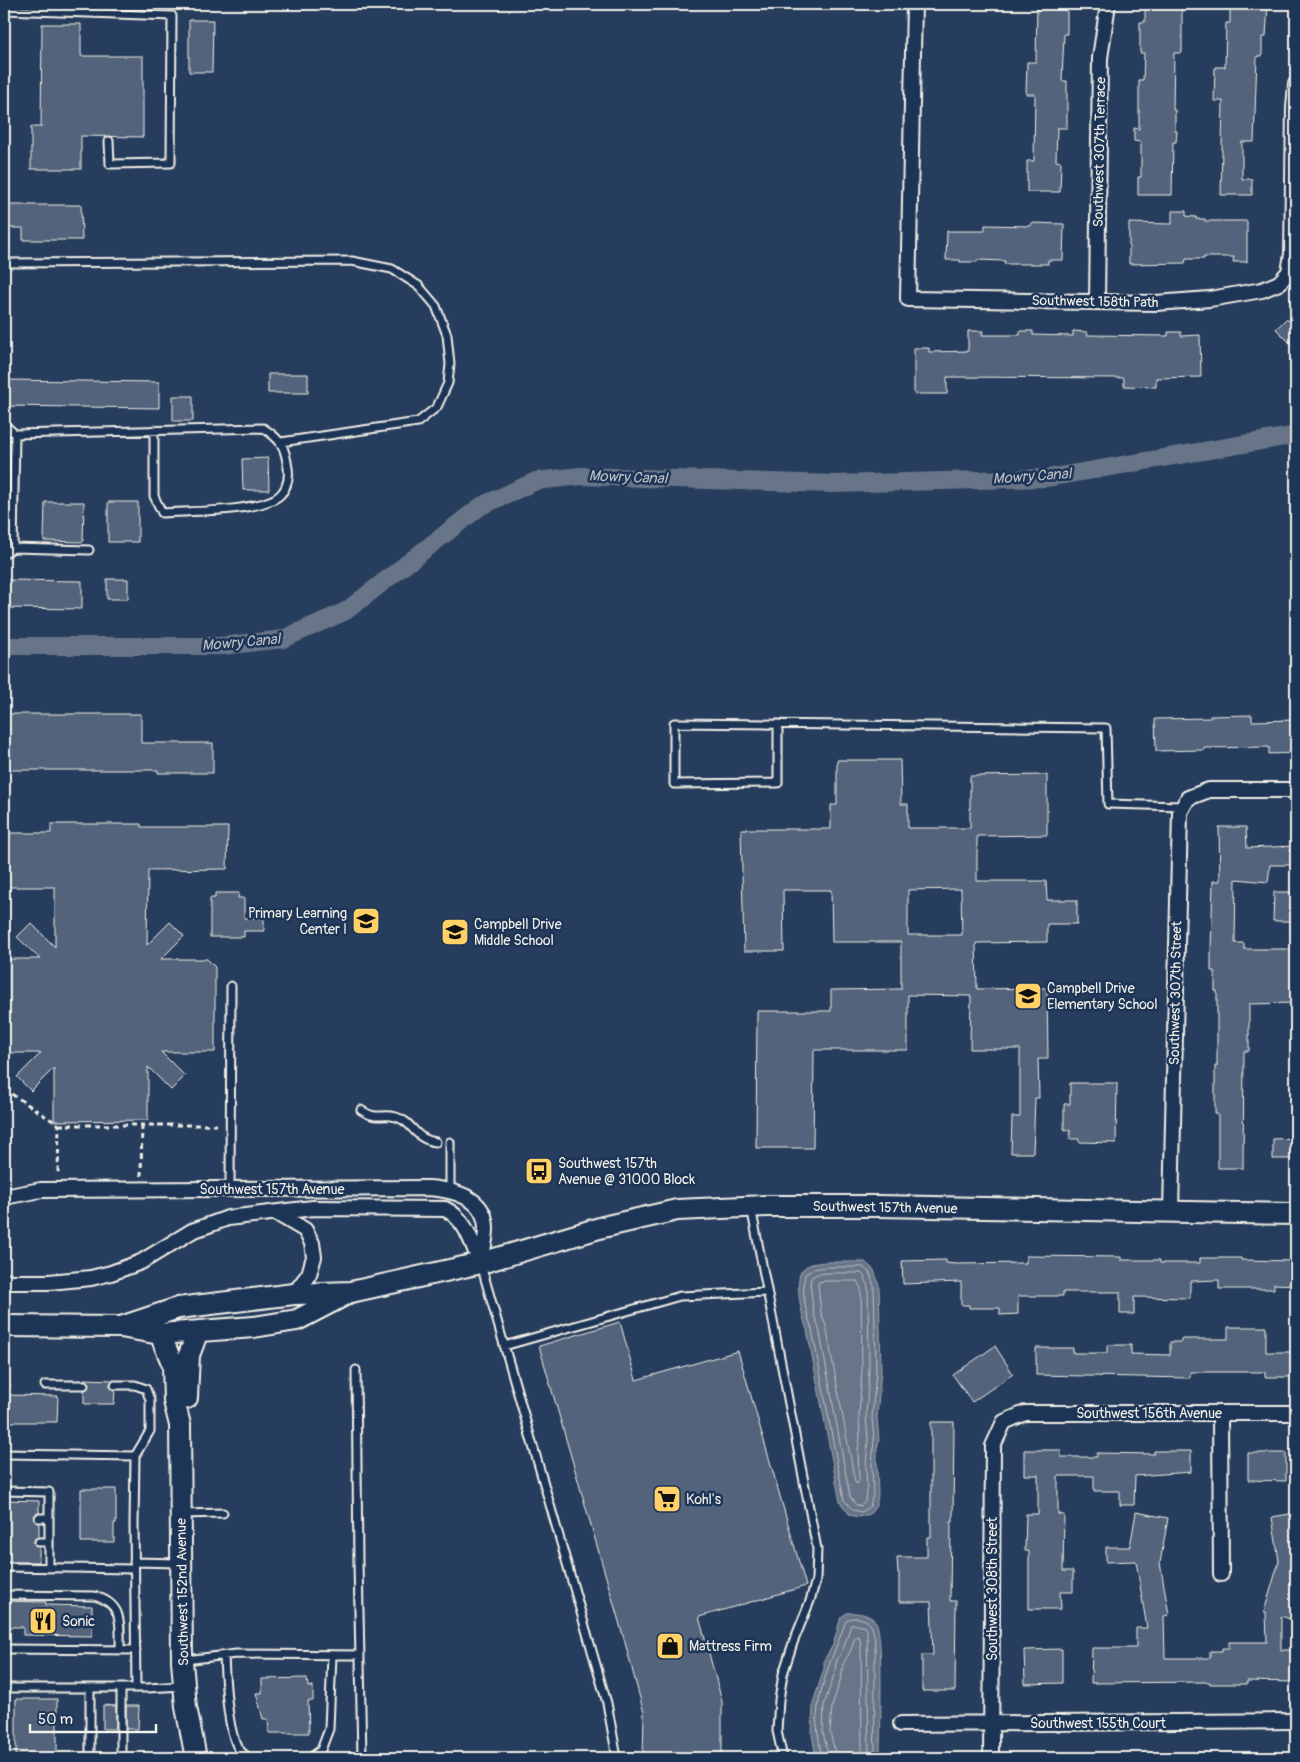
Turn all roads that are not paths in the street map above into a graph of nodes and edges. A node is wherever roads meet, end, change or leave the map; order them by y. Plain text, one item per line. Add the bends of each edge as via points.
1 (914, 4) edge
2 (1108, 4) edge
3 (4, 10) edge
4 (1296, 84) edge
5 (109, 141) dead end
6 (1295, 168) edge
7 (4, 263) edge
8 (1097, 302) junction
9 (4, 424) edge
10 (154, 430) junction
11 (15, 434) junction
12 (281, 442) junction
13 (4, 504) edge
14 (14, 504) junction
15 (13, 548) junction
16 (89, 550) dead end
17 (4, 554) edge
18 (778, 724) junction
19 (1296, 790) edge
20 (1182, 806) junction
21 (231, 986) dead end
22 (361, 1110) dead end
23 (436, 1142) dead end
24 (450, 1142) dead end
25 (230, 1189) junction
26 (450, 1190) junction
27 (4, 1197) edge
28 (751, 1207) junction
29 (1171, 1212) junction
30 (278, 1214) junction
31 (1296, 1214) edge
32 (481, 1263) junction
33 (4, 1281) edge
34 (351, 1292) junction
35 (767, 1292) junction
36 (294, 1294) junction
37 (4, 1326) edge
38 (121, 1326) junction
39 (198, 1331) junction
40 (160, 1334) junction
41 (504, 1346) junction
42 (356, 1370) dead end
43 (45, 1385) dead end
44 (84, 1385) dead end
45 (115, 1385) dead end
46 (1220, 1413) junction
47 (1296, 1413) edge
48 (1004, 1422) joint
49 (180, 1425) junction
50 (4, 1454) edge
51 (135, 1456) junction
52 (4, 1491) edge
53 (223, 1513) dead end
54 (181, 1514) junction
55 (39, 1518) dead end
56 (49, 1518) junction
57 (39, 1542) dead end
58 (49, 1542) junction
59 (181, 1563) junction
60 (134, 1565) junction
61 (4, 1567) edge
62 (49, 1568) junction
63 (1221, 1574) dead end
64 (4, 1594) edge
65 (4, 1649) edge
66 (120, 1650) junction
67 (136, 1650) junction
68 (332, 1655) junction
69 (360, 1655) junction
70 (224, 1656) junction
71 (182, 1661) junction
72 (184, 1686) junction
73 (136, 1687) junction
74 (4, 1688) edge
75 (90, 1688) junction
76 (121, 1688) junction
77 (1296, 1721) edge
78 (901, 1724) dead end
79 (992, 1724) junction
80 (90, 1758) edge
81 (121, 1758) edge
82 (196, 1758) edge
83 (249, 1758) edge
84 (310, 1758) edge
85 (362, 1758) edge
86 (617, 1758) edge
87 (783, 1758) edge
88 (991, 1758) edge

1 - 8 street, Southwest 158th Path via 908,299
2 - 8 street, Southwest 307th Terrace via 1100,58
3 - 5 lane via 172,16 171,163 110,164
4 - 6 street
6 - 8 street, Southwest 158th Path via 1292,254 1288,272 1279,283 1262,290 1210,299 1156,303
7 - 12 lane via 352,261 392,269 419,286 436,306 448,335 448,383 437,407 418,422
9 - 11 lane
10 - 11 lane
10 - 12 lane via 264,428
10 - 12 lane via 154,496 162,513 248,507 274,500 286,488 289,474
11 - 14 lane
13 - 14 lane
14 - 15 lane
15 - 16 lane
15 - 17 lane
18 - 18 lane via 674,724 674,784 778,783
18 - 20 lane via 1106,728 1108,804
19 - 20 street via 1208,790 1192,795
20 - 29 street, Southwest 307th Street via 1178,824
21 - 25 lane
22 - 23 lane via 370,1116 396,1117 407,1123 422,1139
24 - 26 lane
25 - 26 street, Southwest 157th Avenue
25 - 27 street, Southwest 157th Avenue via 41,1190
26 - 32 street, Southwest 157th Avenue via 476,1204 482,1214 486,1227
28 - 29 street, Southwest 157th Avenue via 879,1206
28 - 32 street, Southwest 157th Avenue via 676,1210 603,1227
28 - 35 lane
29 - 31 street, Southwest 157th Avenue
30 - 32 street, Southwest 157th Avenue via 313,1208 445,1209 454,1213 463,1224
30 - 33 street, Southwest 157th Avenue via 241,1216 212,1223 192,1231 141,1262 91,1278 49,1282
30 - 36 street, Southwest 157th Avenue via 305,1230 312,1243 314,1257 309,1274
32 - 34 street, Southwest 157th Avenue
32 - 41 lane
34 - 36 street, Southwest 157th Avenue
34 - 39 street, Southwest 157th Avenue via 297,1320
35 - 41 lane via 680,1296
35 - 87 lane via 817,1549 816,1580 793,1642 780,1692 777,1731
36 - 38 street, Southwest 157th Avenue via 178,1308
37 - 38 street, Southwest 157th Avenue
38 - 40 street, Southwest 157th Avenue
39 - 40 street, Southwest 157th Avenue
39 - 49 street, Southwest 152nd Avenue via 189,1355 187,1399
40 - 49 street, Southwest 152nd Avenue via 172,1365 174,1401
41 - 86 lane via 607,1704
42 - 69 lane
43 - 44 lane
45 - 51 lane via 141,1386 148,1394 150,1431
46 - 47 street, Southwest 156th Avenue
46 - 48 street, Southwest 156th Avenue via 1025,1413
46 - 63 street
48 - 79 street, Southwest 308th Street via 992,1446
49 - 54 street, Southwest 152nd Avenue
50 - 51 lane
51 - 60 lane
52 - 56 lane via 48,1492
53 - 54 lane
54 - 59 street, Southwest 152nd Avenue
55 - 56 lane
56 - 58 lane
57 - 58 lane
58 - 62 lane
59 - 60 lane
59 - 71 street, Southwest 152nd Avenue
60 - 62 lane
60 - 67 lane
61 - 62 lane
64 - 66 lane via 102,1598 116,1608 119,1615
65 - 66 lane
66 - 67 lane
67 - 73 lane
68 - 69 lane
68 - 70 lane
68 - 84 lane via 330,1729 321,1750
69 - 85 lane
70 - 71 lane
70 - 83 lane via 233,1730 238,1748
71 - 72 street, Southwest 152nd Avenue
72 - 73 lane
72 - 82 street, Southwest 152nd Avenue
73 - 76 lane
74 - 75 lane
75 - 76 lane
75 - 80 lane
76 - 81 lane
77 - 79 street, Southwest 155th Court
78 - 79 street, Southwest 155th Court
79 - 88 street, Southwest 308th Street

